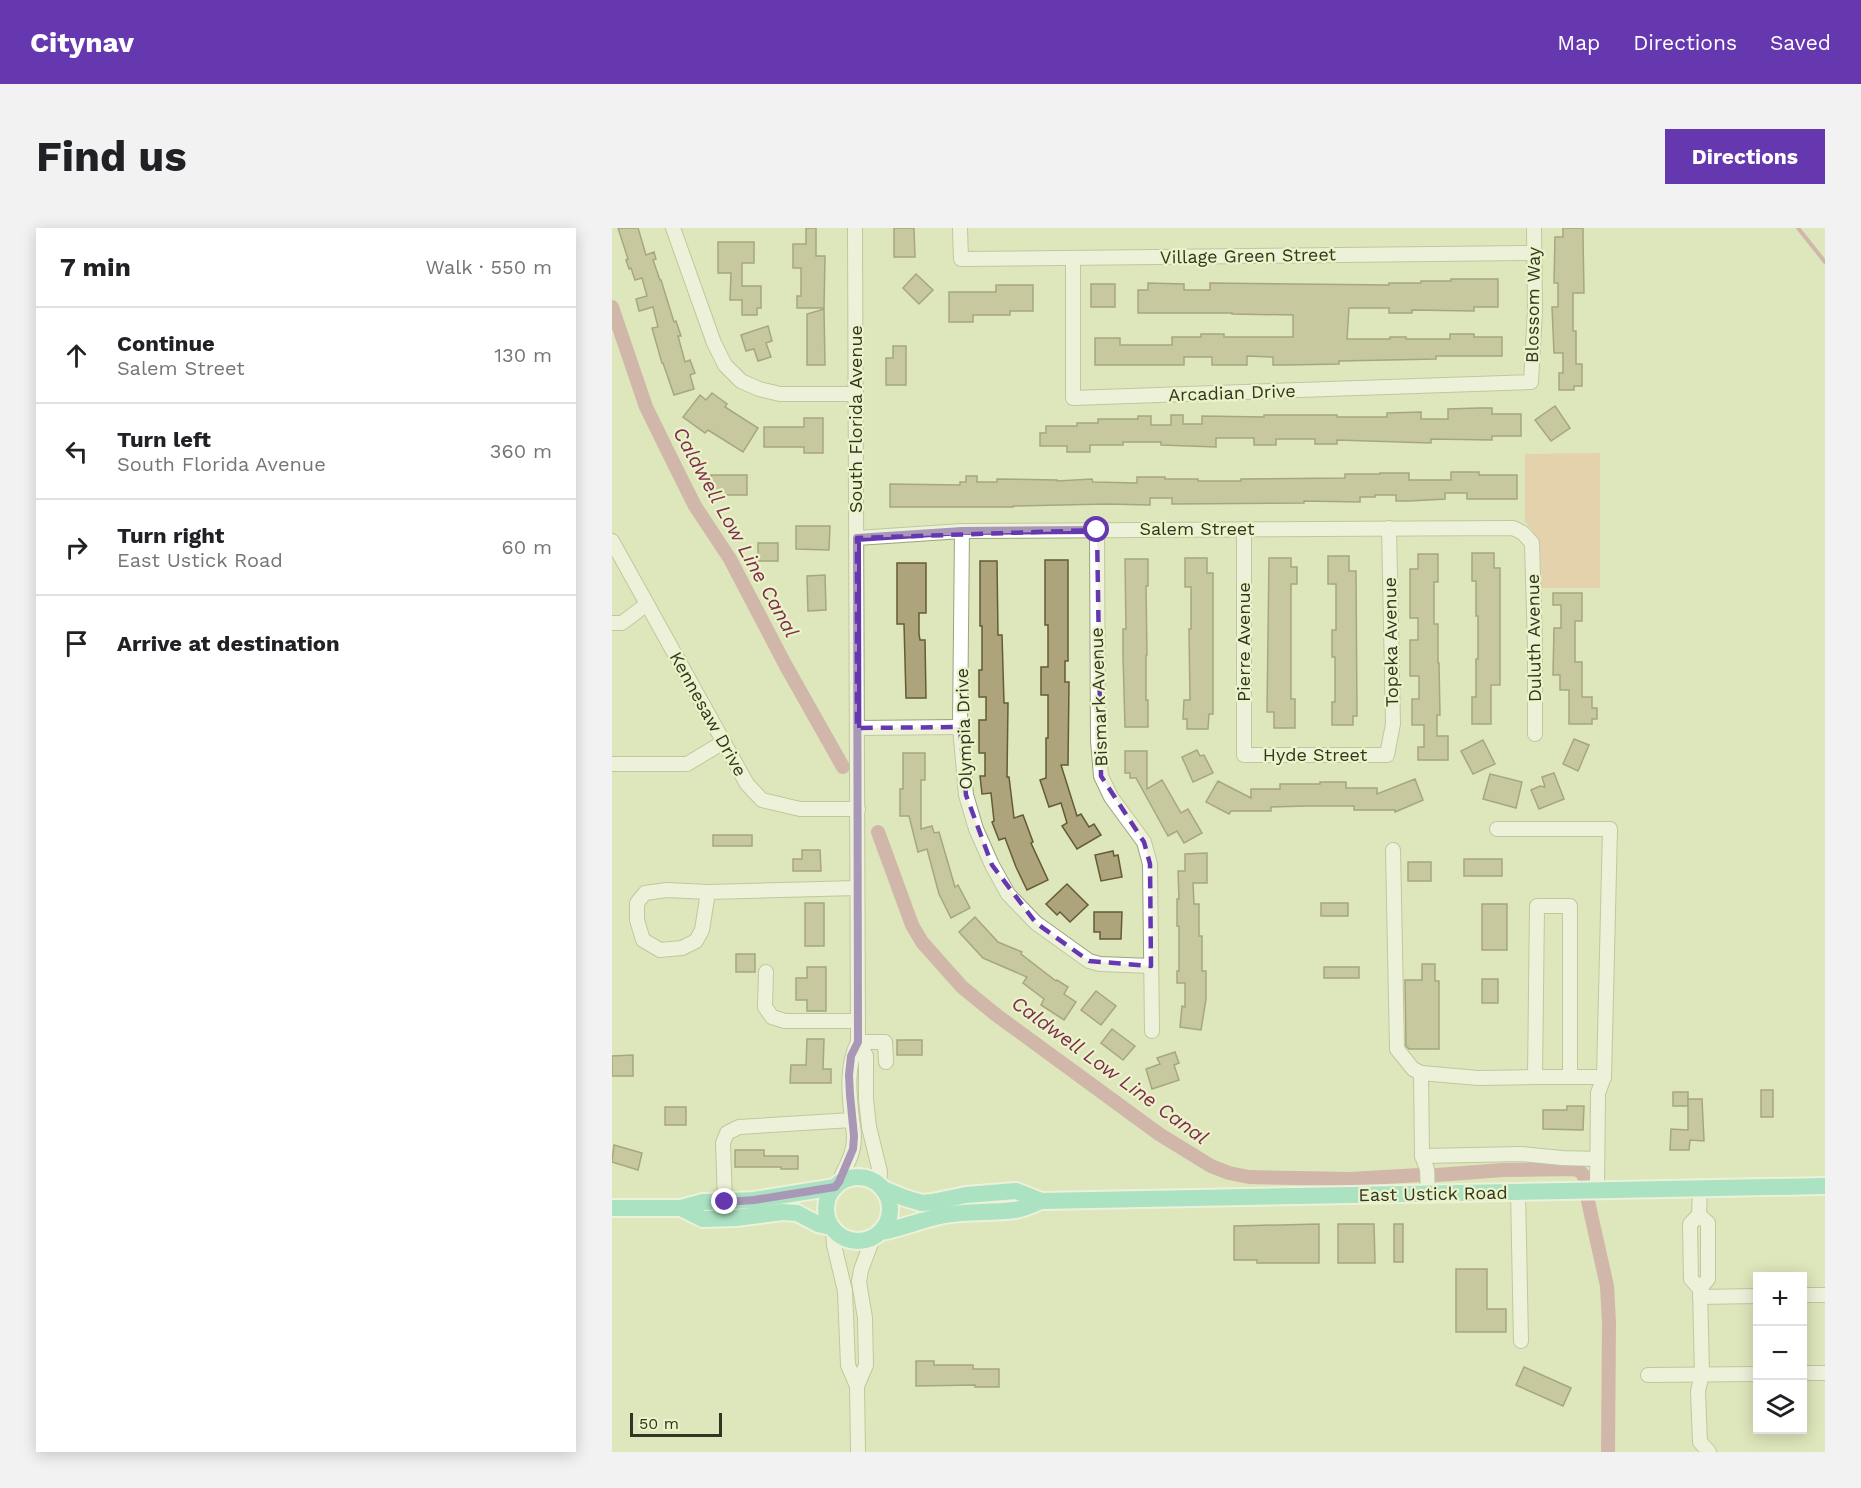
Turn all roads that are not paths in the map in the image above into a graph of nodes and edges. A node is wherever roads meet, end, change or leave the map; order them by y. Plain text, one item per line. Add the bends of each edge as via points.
1 (673, 228) edge
2 (855, 228) edge
3 (960, 228) edge
4 (1534, 228) edge
5 (1534, 253) junction
6 (1073, 258) junction
7 (1531, 382) joint
8 (856, 394) junction
9 (1389, 528) junction
10 (1244, 529) junction
11 (1097, 530) junction
12 (962, 531) junction
13 (857, 538) junction
14 (612, 541) edge
15 (1532, 543) joint
16 (647, 604) junction
17 (612, 623) edge
18 (960, 727) junction
19 (857, 728) junction
20 (1534, 734) dead end
21 (722, 742) junction
22 (1244, 755) joint
23 (1387, 755) joint
24 (612, 764) edge
25 (858, 809) junction
26 (1497, 829) dead end
27 (1393, 850) dead end
28 (857, 888) junction
29 (708, 892) junction
30 (1151, 966) junction
31 (766, 972) dead end
32 (858, 1021) junction
33 (1152, 1031) dead end
34 (858, 1042) junction
35 (886, 1062) dead end
36 (1421, 1073) junction
37 (1535, 1077) junction
38 (1570, 1077) junction
39 (1604, 1077) junction
40 (852, 1120) junction
41 (1422, 1156) junction
42 (1597, 1159) junction
43 (837, 1185) junction
44 (1825, 1186) edge
45 (881, 1187) junction
46 (1700, 1189) junction
47 (1597, 1191) junction
48 (1518, 1192) junction
49 (1428, 1193) junction
50 (1041, 1201) junction
51 (725, 1202) junction
52 (612, 1208) edge
53 (681, 1208) junction
54 (832, 1229) junction
55 (877, 1235) junction
56 (1700, 1293) junction
57 (1807, 1295) edge
58 (1825, 1295) edge
59 (1753, 1296) edge
60 (1521, 1341) dead end
61 (1807, 1373) edge
62 (1825, 1373) edge
63 (1702, 1374) junction
64 (1753, 1374) edge
65 (1648, 1375) dead end
66 (857, 1386) junction
67 (858, 1452) edge
68 (1709, 1452) edge

1 - 8 street via 714,343 725,364 741,381 780,394
2 - 8 street, South Florida Avenue
3 - 6 street, Village Green Street via 961,259
4 - 5 street, Blossom Way
5 - 6 street, Village Green Street
5 - 7 street, Blossom Way
6 - 7 street, Arcadian Drive via 1073,398
8 - 13 street, South Florida Avenue
9 - 10 street, Salem Street
9 - 15 street, Salem Street via 1513,528
9 - 23 street, Topeka Avenue via 1393,724
10 - 11 street, Salem Street
10 - 22 street, Pierre Avenue
11 - 12 street, Salem Street
11 - 30 street, Bismark Avenue via 1101,776 1111,797 1144,842 1150,864
12 - 13 street, Salem Street
12 - 18 street, Olympia Drive
13 - 19 street, South Florida Avenue
14 - 16 street, Kennesaw Drive
15 - 20 street, Duluth Avenue
16 - 17 street via 622,623
16 - 21 street, Kennesaw Drive
18 - 19 street
18 - 30 street, Olympia Drive via 966,795 976,829 1008,894 1036,923 1089,961
19 - 25 street, South Florida Avenue
21 - 24 street via 687,764
21 - 25 street, Kennesaw Drive via 747,784 762,800 800,809
22 - 23 street, Hyde Street
25 - 28 street, South Florida Avenue
26 - 39 street via 1610,829
27 - 36 street via 1397,1049
28 - 29 street
28 - 32 street, South Florida Avenue
29 - 29 street via 645,893 637,903 643,940 660,950 682,948 696,941 702,930
30 - 33 street, Bismark Avenue
31 - 32 street via 765,1007 772,1017 785,1021
32 - 34 street, South Florida Avenue
34 - 35 street via 885,1042
34 - 40 street, South Florida Avenue via 850,1065
34 - 45 street, South Florida Avenue via 866,1056 869,1127
36 - 37 street
36 - 41 street
37 - 38 street
37 - 38 street via 1537,906 1570,906
38 - 39 street
39 - 42 street via 1598,1092
40 - 43 street, South Florida Avenue via 853,1149
40 - 51 street via 740,1127 727,1133 723,1143
41 - 42 street via 1522,1154
41 - 49 street
42 - 47 street
43 - 45 main road via 861,1177
43 - 51 main road
43 - 54 main road via 826,1200 827,1222
44 - 46 main road, East Ustick Road
45 - 50 main road, East Ustick Road via 922,1203 1016,1191
45 - 55 main road via 890,1203 890,1213
46 - 47 main road, East Ustick Road
46 - 56 street via 1699,1215 1690,1224 1691,1280
47 - 48 main road, East Ustick Road
48 - 49 main road, East Ustick Road
48 - 60 street
49 - 50 main road, East Ustick Road
50 - 55 main road, East Ustick Road via 1016,1210 943,1215
51 - 53 main road
52 - 53 main road
53 - 54 main road via 703,1219 797,1213
54 - 55 main road via 853,1241
54 - 66 street via 845,1291 848,1365
55 - 66 street via 859,1282 867,1365
56 - 59 street
56 - 63 street
57 - 58 street
61 - 62 street
63 - 64 street
63 - 65 street
63 - 68 street via 1698,1391 1700,1442
66 - 67 street

